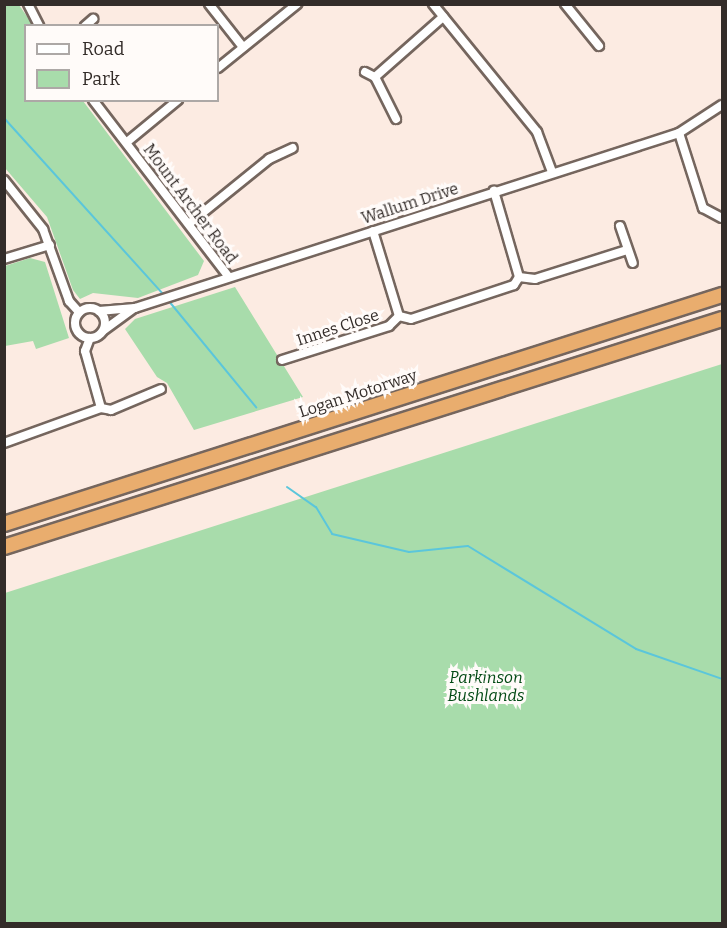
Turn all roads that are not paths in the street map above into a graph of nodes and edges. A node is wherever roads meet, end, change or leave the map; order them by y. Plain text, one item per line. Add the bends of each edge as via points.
1 (28, 4) edge
2 (209, 4) edge
3 (297, 4) edge
4 (433, 4) edge
5 (565, 4) edge
6 (443, 17) junction
7 (93, 19) dead end
8 (38, 24) edge
9 (87, 24) edge
10 (599, 46) dead end
11 (243, 47) junction
12 (219, 67) edge
13 (365, 72) dead end
14 (375, 77) junction
15 (95, 102) edge
16 (176, 102) edge
17 (723, 105) edge
18 (396, 119) dead end
19 (679, 133) junction
20 (127, 142) junction
21 (293, 148) dead end
22 (552, 172) junction
23 (4, 180) edge
24 (494, 191) junction
25 (723, 218) edge
26 (190, 223) junction
27 (620, 226) dead end
28 (373, 231) junction
29 (50, 245) junction
30 (627, 250) junction
31 (4, 259) edge
32 (633, 263) dead end
33 (228, 276) junction
34 (519, 277) junction
35 (723, 295) edge
36 (135, 308) junction
37 (99, 311) junction
38 (79, 312) junction
39 (399, 316) junction
40 (723, 319) edge
41 (103, 330) junction
42 (90, 338) junction
43 (282, 360) dead end
44 (161, 389) dead end
45 (101, 408) junction
46 (4, 443) edge
47 (4, 524) edge
48 (4, 547) edge

1 - 8 street
2 - 11 street
3 - 11 street
4 - 6 street
5 - 10 street
6 - 14 street
6 - 22 street via 537,132
7 - 9 street
11 - 12 street
13 - 14 street
14 - 18 street
15 - 20 street
16 - 20 street, Mount Archer Road
17 - 19 street, Wallum Drive
19 - 22 street, Wallum Drive
19 - 25 street via 703,208
20 - 26 street, Mount Archer Road
21 - 26 street via 269,159
22 - 24 street, Wallum Drive
23 - 29 street
24 - 28 street, Wallum Drive
24 - 34 street
26 - 33 street, Mount Archer Road
27 - 30 street
28 - 33 street, Wallum Drive
28 - 39 street
29 - 31 street
29 - 38 street via 69,301
30 - 32 street
30 - 34 street via 535,279
33 - 36 street, Wallum Drive
34 - 39 street via 514,285 411,320
35 - 47 highway, Logan Motorway
36 - 37 street, Wallum Drive
36 - 41 street
37 - 38 street
37 - 41 street
38 - 42 street via 76,329
39 - 43 street, Innes Close via 389,326
40 - 48 highway
41 - 42 street
42 - 45 street via 85,351
44 - 45 street via 111,410
45 - 46 street

